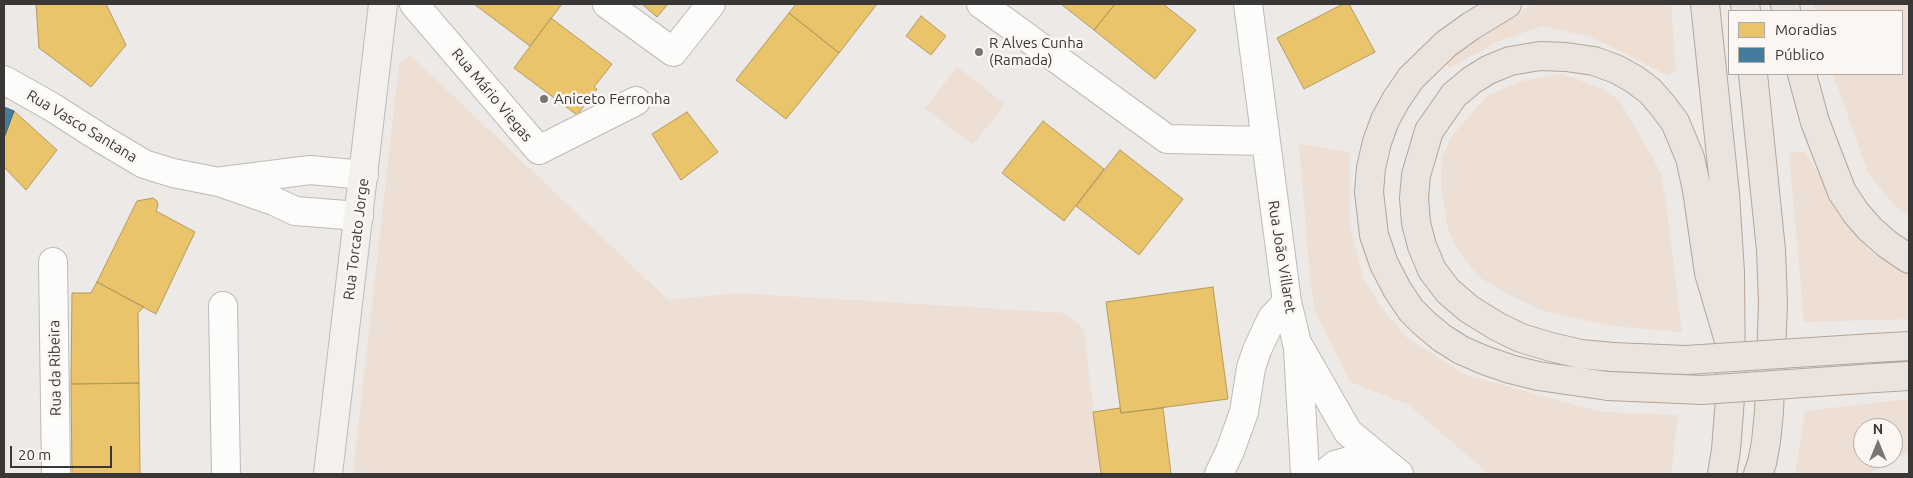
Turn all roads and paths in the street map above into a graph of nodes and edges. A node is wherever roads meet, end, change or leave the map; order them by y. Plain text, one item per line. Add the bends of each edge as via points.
1 (383, 4) edge
2 (414, 4) edge
3 (607, 4) edge
4 (711, 4) edge
5 (981, 4) edge
6 (1248, 4) edge
7 (1507, 4) edge
8 (1705, 4) edge
9 (1753, 75) edge
10 (1802, 75) edge
11 (4, 80) edge
12 (636, 102) dead end
13 (1265, 140) junction
14 (364, 174) junction
15 (219, 182) junction
16 (359, 216) junction
17 (1909, 259) edge
18 (53, 262) dead end
19 (1287, 302) junction
20 (223, 306) dead end
21 (1297, 343) junction
22 (1909, 346) edge
23 (1732, 351) junction
24 (1909, 376) edge
25 (1390, 466) edge
26 (56, 474) edge
27 (226, 474) edge
28 (328, 474) edge
29 (1219, 474) edge
30 (1305, 474) edge
31 (1324, 474) edge
32 (1722, 474) edge
33 (1758, 474) edge

1 - 14 main road, Rua Torcato Jorge
2 - 12 street, Rua Mário Viegas via 539,150
3 - 4 street via 674,52
5 - 13 street via 1167,139
6 - 13 street, Rua João Villaret
7 - 24 main road, bridge via 1471,26 1411,78 1396,100 1380,135 1371,168 1369,192 1374,234 1384,264 1402,296 1424,323 1461,350 1510,369 1608,386 1702,390
8 - 23 main road via 1728,231
9 - 33 main road via 1771,250 1773,303 1769,412
10 - 17 main road via 1815,122 1842,192 1870,229
11 - 15 street, Rua Vasco Santana via 144,164
13 - 19 street, Rua João Villaret
14 - 15 street, Rua Vasco Santana via 310,170
14 - 16 main road, Rua Torcato Jorge
15 - 16 street, Rua Vasco Santana via 295,211
16 - 28 main road, Rua Torcato Jorge
18 - 26 street, Rua da Ribeira
19 - 21 street, Rua João Villaret
19 - 29 street via 1272,318 1257,350 1244,412
20 - 27 street
21 - 25 street, Rua João Villaret via 1348,432
21 - 30 street
22 - 23 main road, bridge via 1686,360 1613,357 1551,347 1498,327 1468,309 1432,270 1416,223 1416,174 1429,131 1442,110 1460,90 1488,70 1510,61 1540,56 1594,61 1616,69 1650,91 1674,122 1690,158 1709,273
23 - 32 main road
25 - 31 street via 1356,459 1335,465

